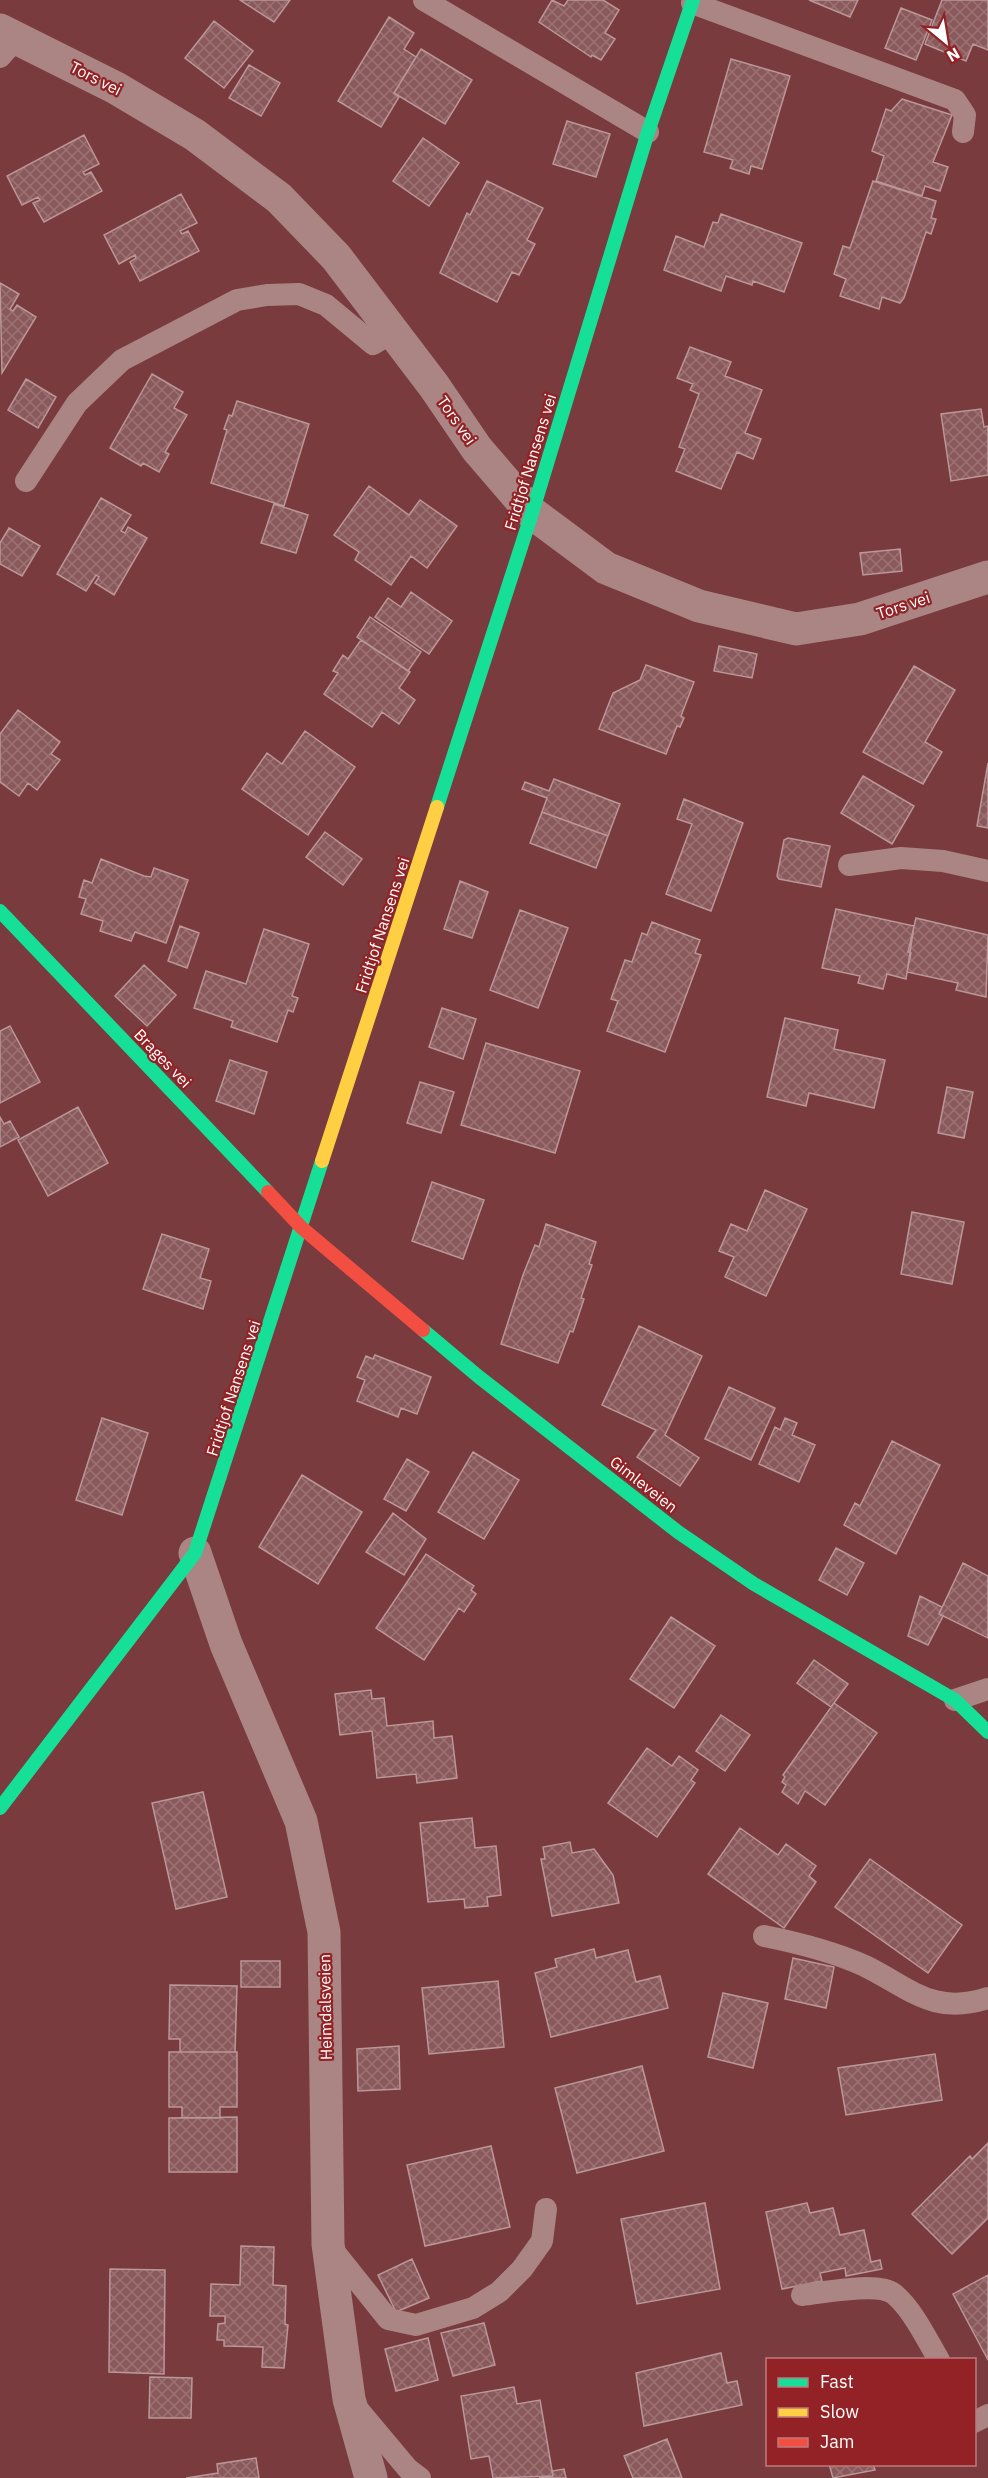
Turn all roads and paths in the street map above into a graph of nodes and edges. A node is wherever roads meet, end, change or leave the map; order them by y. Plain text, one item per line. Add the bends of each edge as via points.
1 (424, 0) edge
2 (693, 1) edge
3 (6, 42) edge
4 (648, 132) junction
5 (963, 132) dead end
6 (393, 332) junction
7 (26, 481) dead end
8 (532, 513) junction
9 (988, 577) edge
10 (849, 865) dead end
11 (988, 872) edge
12 (0, 911) edge
13 (302, 1228) junction
14 (195, 1553) junction
15 (988, 1689) edge
16 (955, 1700) junction
17 (988, 1732) edge
18 (0, 1808) edge
19 (764, 1936) dead end
20 (988, 1998) edge
21 (546, 2209) dead end
22 (328, 2244) junction
23 (802, 2295) dead end
24 (938, 2358) edge
25 (349, 2399) junction
26 (371, 2478) edge
27 (420, 2478) edge

1 - 4 lane
2 - 4 street, Fridtjof Nansens vei
2 - 5 lane via 956,100 965,115
3 - 6 street, Tors vei via 116,88 195,135 279,198 336,257
4 - 8 street, Fridtjof Nansens vei
6 - 7 lane via 373,344 326,305 299,294 237,300 122,360 77,403
6 - 8 street, Tors vei via 477,449
8 - 9 street, Tors vei via 606,568 699,606 796,629 860,619
8 - 13 street, Fridtjof Nansens vei
10 - 11 lane via 901,858 943,861
12 - 13 street, Brages vei
13 - 14 street, Fridtjof Nansens vei
13 - 16 street, Gimleveien via 479,1377 678,1532 754,1584
14 - 18 street, Fridtjof Nansens vei
14 - 22 street, Heimdalsveien via 226,1644 301,1821 324,1932
15 - 16 lane
16 - 17 street, Gimleveien
19 - 20 lane via 815,1946 866,1967 934,2003 972,2004
21 - 22 lane via 542,2241 499,2292 473,2308 416,2325 388,2319
22 - 25 street, Heimdalsveien
23 - 24 lane via 862,2288 893,2293
25 - 26 street, Heimdalsveien
25 - 27 lane

